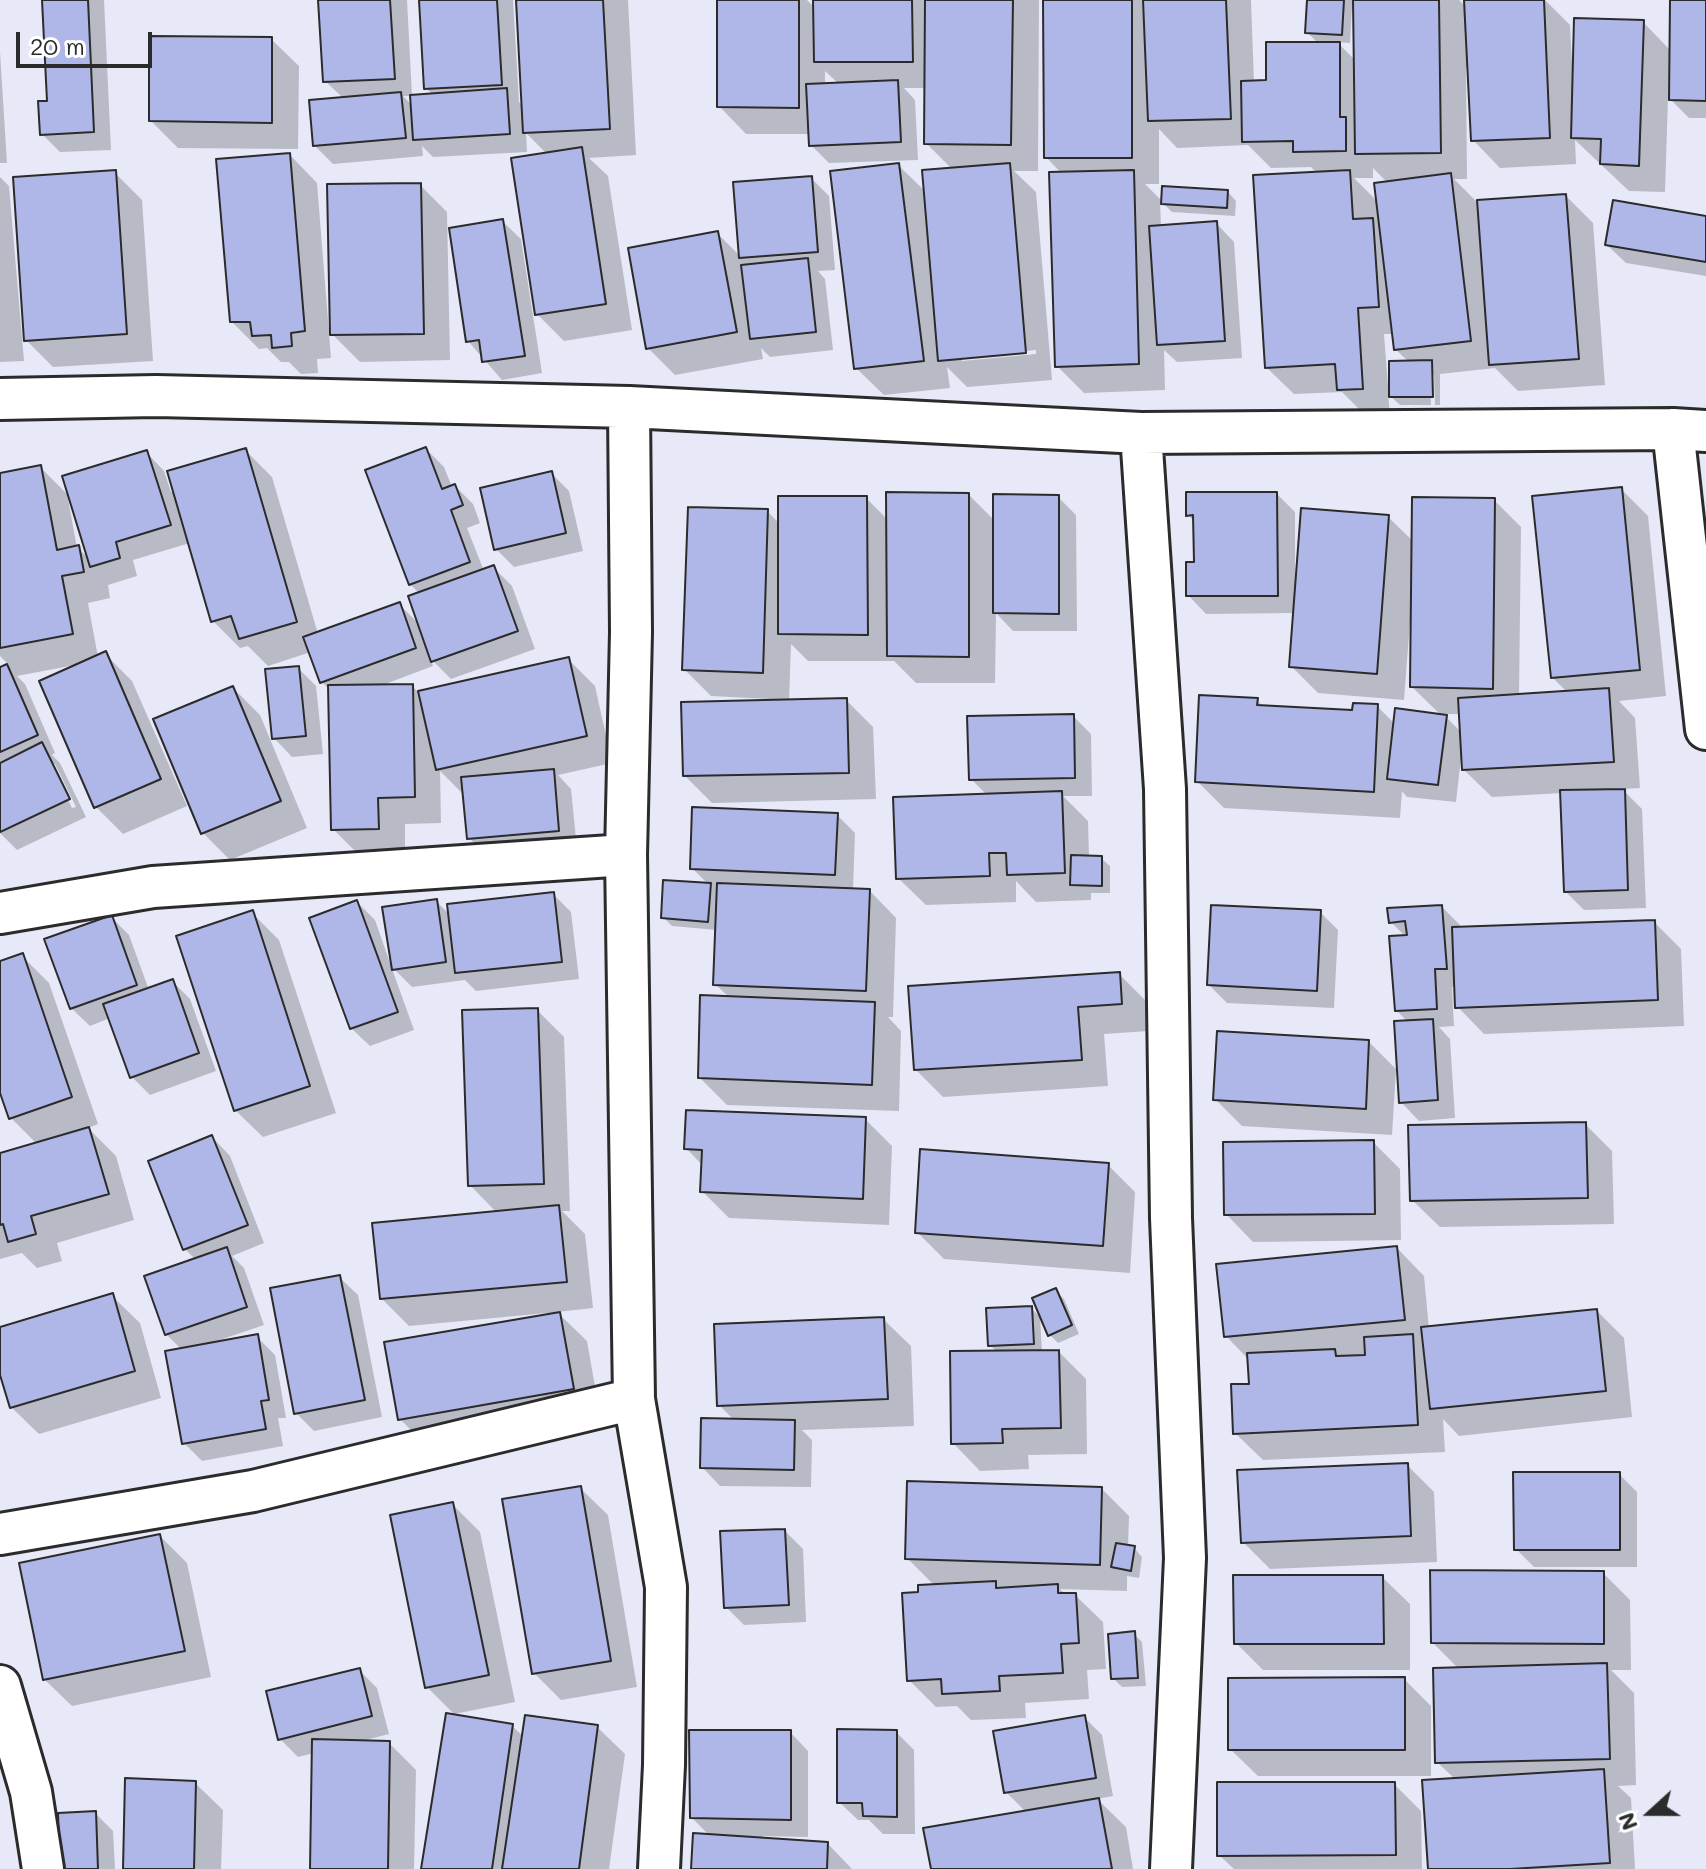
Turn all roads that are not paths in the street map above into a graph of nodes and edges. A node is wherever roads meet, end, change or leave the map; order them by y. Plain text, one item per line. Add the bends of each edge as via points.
1 (0, 399) edge
2 (629, 407) junction
3 (1690, 430) edge
4 (1141, 433) junction
5 (1706, 729) edge
6 (626, 855) junction
7 (0, 913) edge
8 (634, 1399) junction
9 (0, 1534) edge
10 (0, 1686) edge
11 (43, 1869) edge
12 (659, 1869) edge
13 (1171, 1869) edge

1 - 2 street via 156,396
2 - 4 street
2 - 6 street
3 - 4 street
3 - 5 street
4 - 13 street via 1165,789 1171,1218 1185,1558
6 - 7 street via 153,887
6 - 8 street
8 - 9 street via 253,1491
8 - 12 street via 666,1587
10 - 11 street via 31,1792

